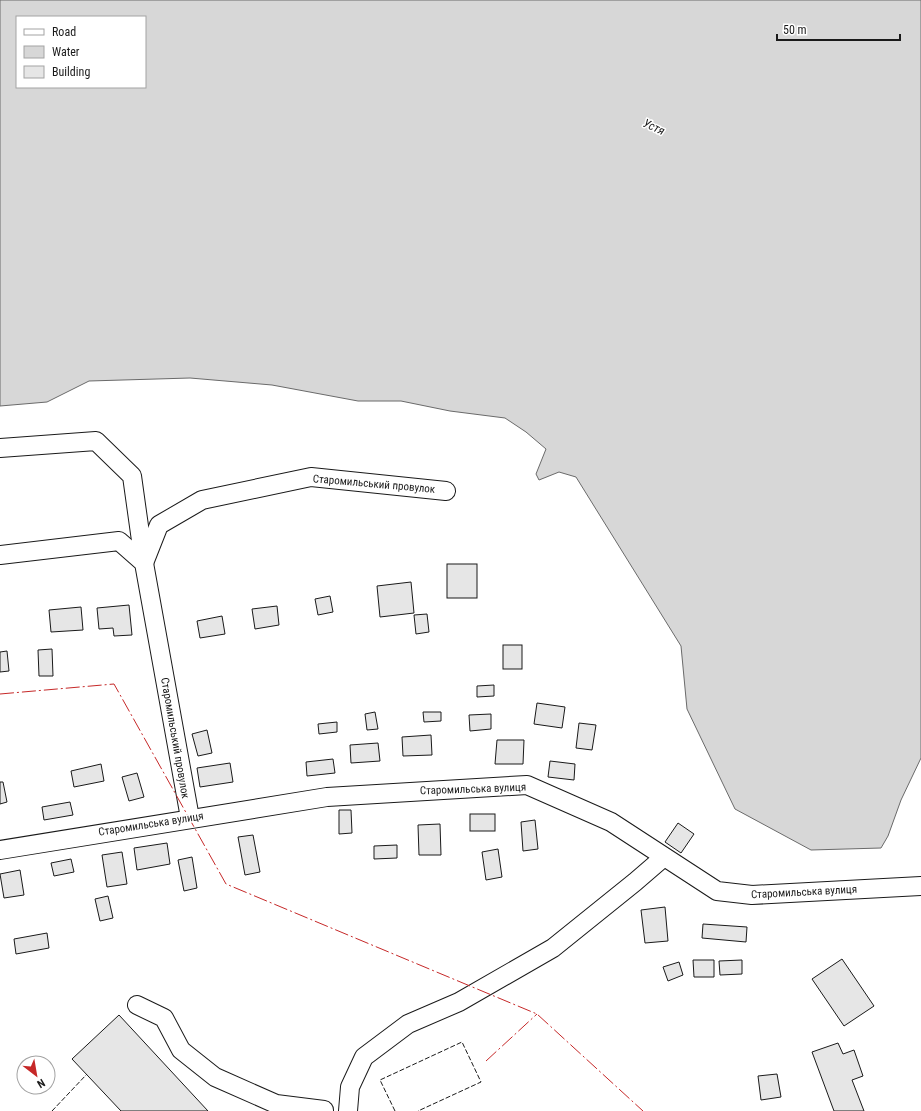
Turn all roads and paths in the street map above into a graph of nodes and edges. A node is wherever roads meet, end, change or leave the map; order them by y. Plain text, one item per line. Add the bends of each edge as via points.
1 (0, 448) edge
2 (446, 490) dead end
3 (0, 555) edge
4 (144, 563) junction
5 (190, 818) junction
6 (0, 850) edge
7 (664, 857) junction
8 (921, 886) edge
9 (137, 1005) dead end
10 (350, 1087) junction
11 (324, 1111) edge
12 (348, 1111) edge

1 - 4 street via 96,441 132,476
2 - 4 street, Старомильський провулок via 310,476 202,500 159,526
3 - 4 street via 119,541
4 - 5 street, Старомильський провулок
5 - 6 street, Старомильська вулиця
5 - 7 street, Старомильська вулиця via 327,797 527,785 611,822
7 - 8 street, Старомильська вулиця via 717,891 752,896
7 - 10 street via 553,948 459,1002 408,1024 364,1057
9 - 11 street via 164,1018 181,1050 215,1077 276,1104
10 - 11 street
10 - 12 street

